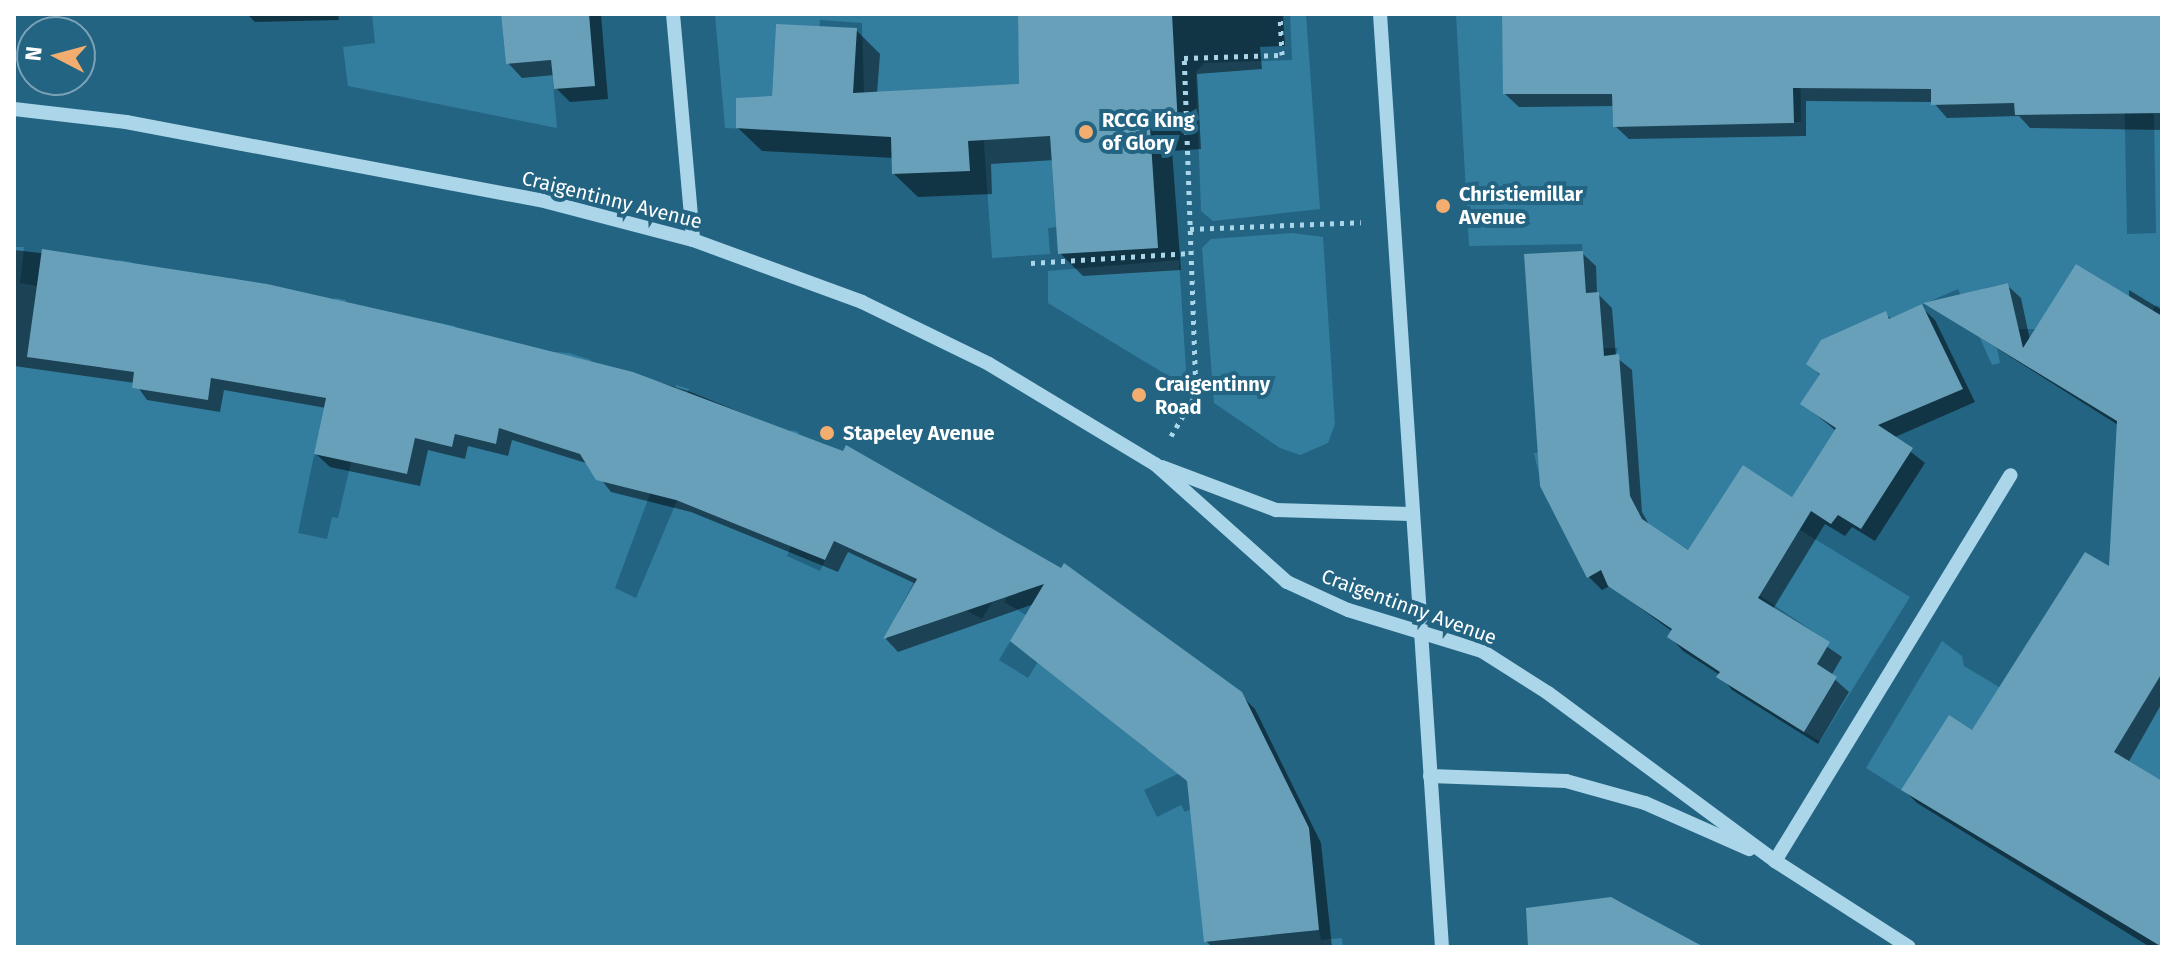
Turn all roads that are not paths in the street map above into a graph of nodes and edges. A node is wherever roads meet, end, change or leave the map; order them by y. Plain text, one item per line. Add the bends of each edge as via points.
1 (673, 14) edge
2 (1380, 14) edge
3 (14, 107) edge
4 (693, 240) junction
5 (1155, 464) junction
6 (2011, 475) dead end
7 (1410, 514) junction
8 (1418, 629) junction
9 (1430, 776) junction
10 (1775, 861) junction
11 (1442, 947) edge
12 (1909, 947) edge

1 - 4 street
2 - 7 street
3 - 4 street, Craigentinny Avenue via 262,146 540,200
4 - 5 street, Craigentinny Avenue via 782,270 928,333
5 - 7 street, Craigentinny Avenue via 1276,510
5 - 8 street, Craigentinny Avenue via 1287,582 1348,610
6 - 10 street
7 - 8 street
8 - 9 street
8 - 10 street, Craigentinny Avenue via 1482,651 1548,693
9 - 10 street, Craigentinny Avenue via 1566,781 1645,803
9 - 11 street
10 - 12 street, Craigentinny Avenue

